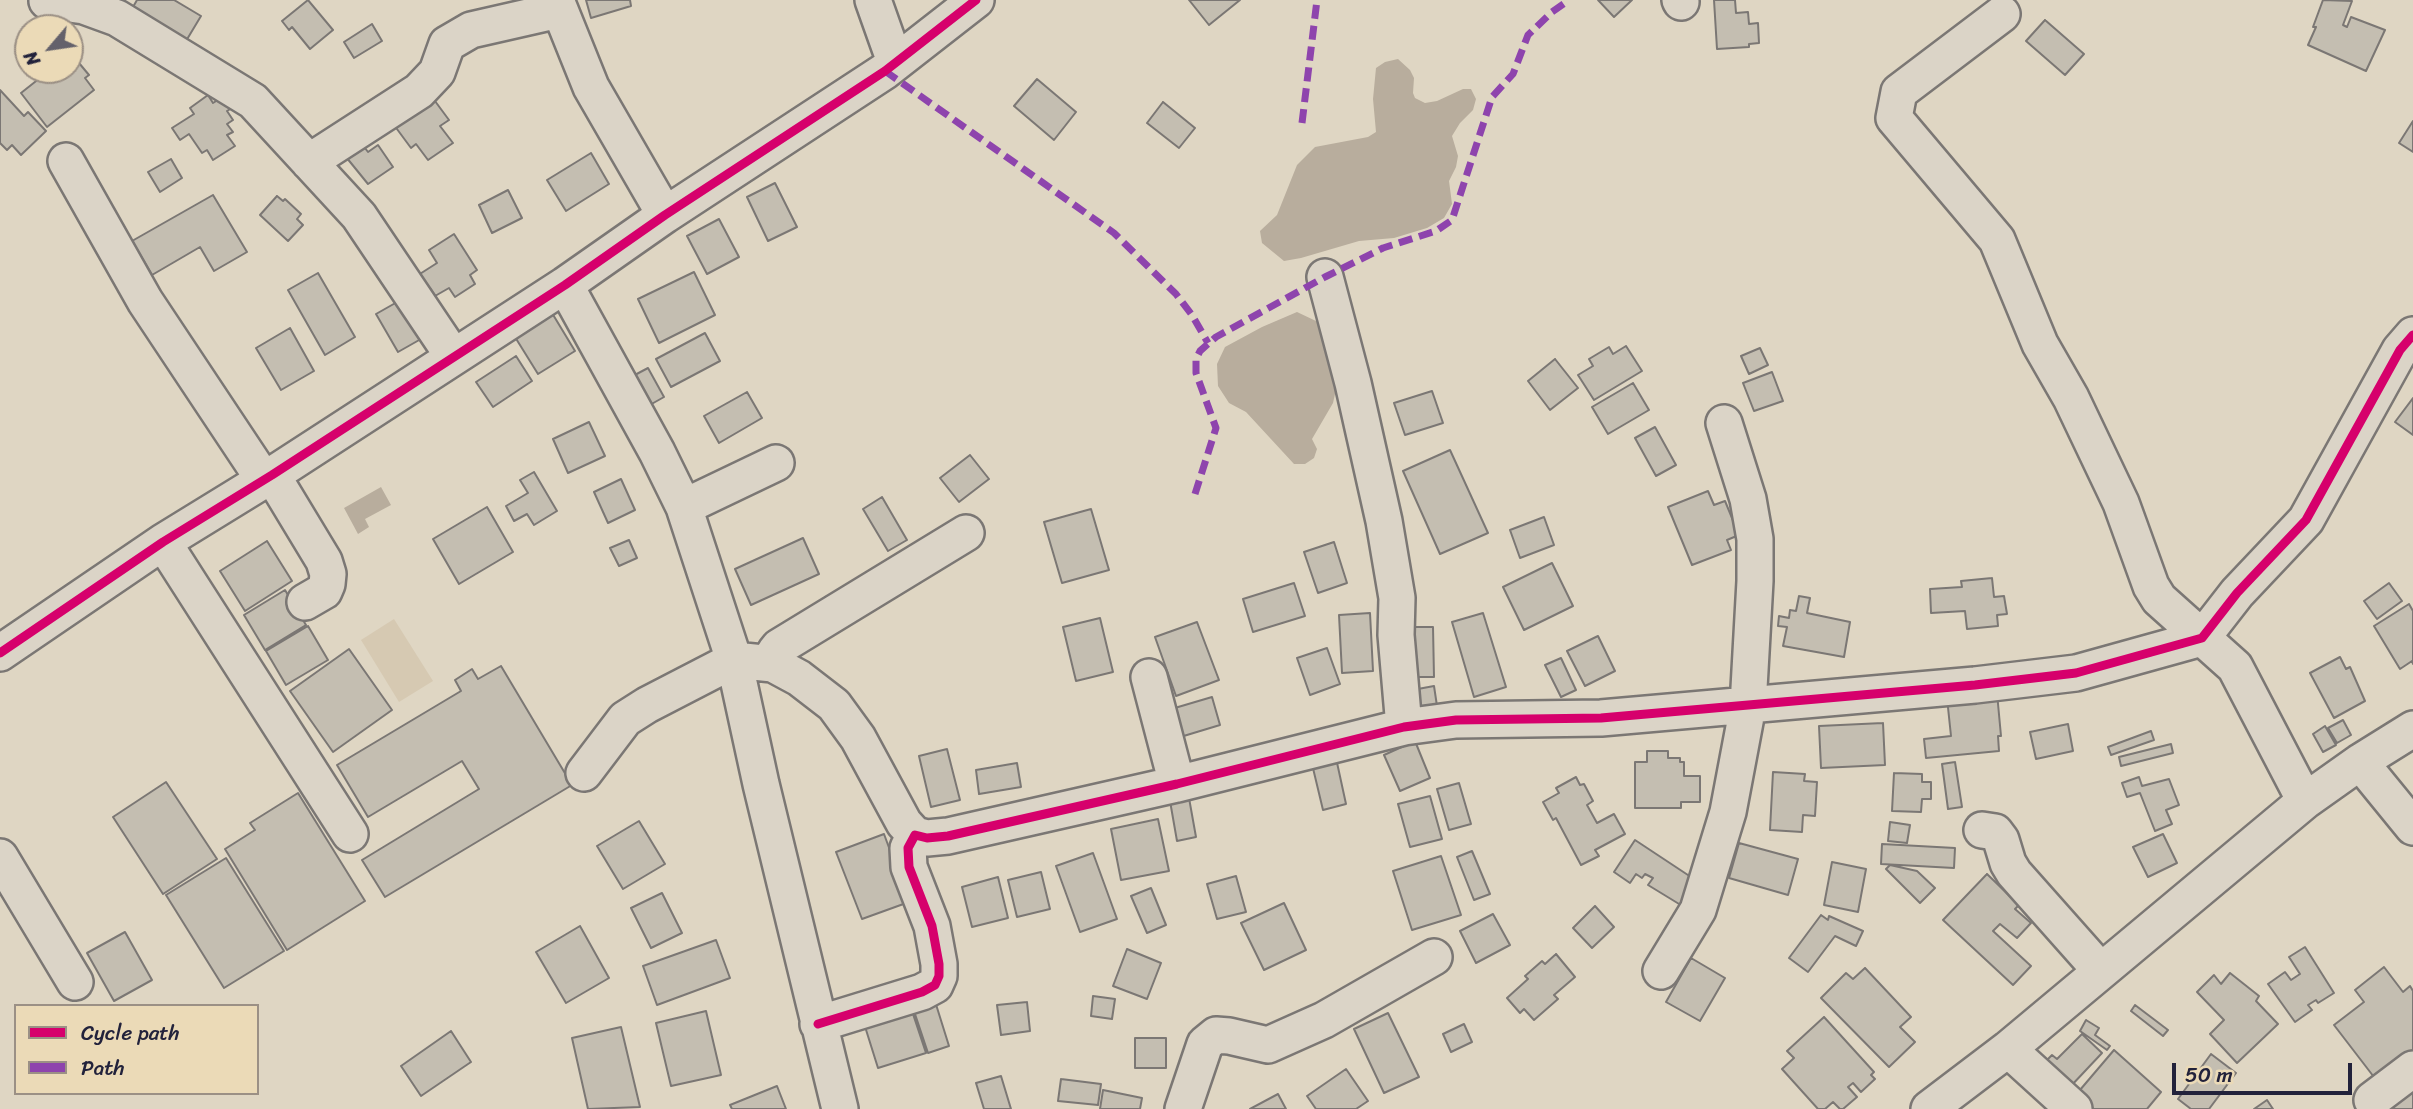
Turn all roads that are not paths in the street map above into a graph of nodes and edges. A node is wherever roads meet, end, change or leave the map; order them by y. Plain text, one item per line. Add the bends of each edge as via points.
1 (873, 0) edge
2 (976, 0) edge
3 (47, 1) edge
4 (557, 5) edge
5 (2002, 14) dead end
6 (895, 62) junction
7 (66, 161) dead end
8 (309, 162) junction
9 (665, 215) junction
10 (1325, 277) dead end
11 (565, 285) junction
12 (2413, 335) edge
13 (453, 356) junction
14 (1724, 423) dead end
15 (776, 463) dead end
16 (268, 477) junction
17 (684, 507) junction
18 (966, 533) dead end
19 (163, 542) junction
20 (305, 602) dead end
21 (2202, 638) junction
22 (0, 653) edge
23 (734, 660) junction
24 (773, 664) junction
25 (1149, 677) dead end
26 (1748, 706) junction
27 (1404, 727) junction
28 (2413, 729) edge
29 (2360, 762) junction
30 (584, 773) dead end
31 (1177, 784) junction
32 (2305, 801) junction
33 (2413, 827) edge
34 (1982, 830) dead end
35 (350, 834) dead end
36 (915, 835) junction
37 (0, 857) edge
38 (1434, 957) dead end
39 (1661, 971) dead end
40 (2101, 971) junction
41 (75, 982) dead end
42 (818, 1024) junction
43 (2008, 1049) junction
44 (2413, 1069) edge
45 (2372, 1100) dead end
46 (840, 1109) edge
47 (1184, 1109) edge
48 (1929, 1109) edge
49 (2074, 1109) edge

1 - 6 street
2 - 6 street
3 - 8 street via 84,6 117,18 242,94
4 - 8 street via 471,30 447,44 437,72 419,91
4 - 9 street via 592,87
5 - 21 street via 1899,92 1894,118 1997,240 2040,344 2116,492 2151,586
6 - 9 street
7 - 16 street via 145,301
8 - 13 street via 359,216
9 - 11 street
10 - 27 street via 1353,383 1398,598 1396,635
11 - 13 street
11 - 17 street
12 - 21 street via 2400,349 2306,520
13 - 16 street
14 - 26 street via 1748,499 1755,539
15 - 17 street
16 - 19 street
16 - 20 street via 328,574 324,591
17 - 23 street
18 - 24 street via 779,648
19 - 22 street
19 - 35 street
21 - 26 street via 2076,673
21 - 32 street via 2235,667
23 - 24 street
23 - 30 street via 625,719
23 - 42 street
24 - 36 street via 834,705
25 - 31 street
26 - 27 street via 1601,718 1456,720
26 - 39 street via 1727,812 1698,910
27 - 31 street
28 - 29 street
29 - 32 street
29 - 33 street
31 - 36 street via 948,836
32 - 40 street
34 - 40 street via 1995,832 2014,873
36 - 42 street via 908,848 909,867 932,926 939,976 922,992
37 - 41 street
38 - 47 street via 1324,1020 1268,1045 1216,1035 1205,1044
40 - 43 street
42 - 46 street
43 - 48 street
43 - 49 street
44 - 45 street

